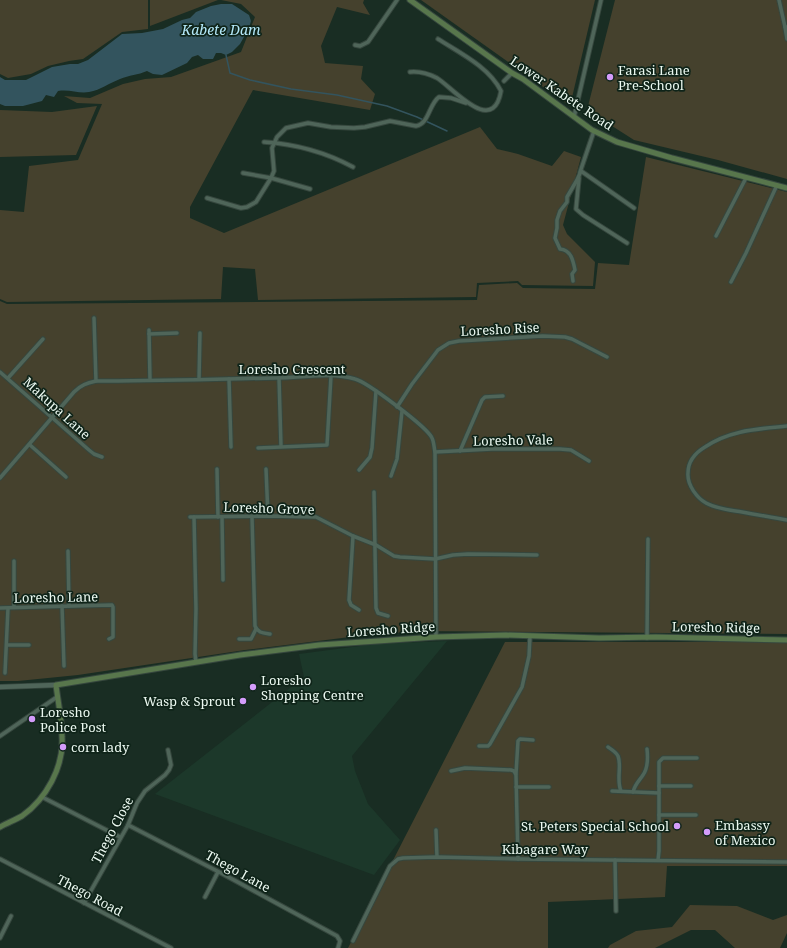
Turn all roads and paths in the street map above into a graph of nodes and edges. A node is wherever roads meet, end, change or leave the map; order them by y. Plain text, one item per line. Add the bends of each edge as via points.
1 (397, 0) edge
2 (410, 0) edge
3 (601, 0) edge
4 (779, 0) edge
5 (786, 27) edge
6 (787, 38) edge
7 (438, 39) dead end
8 (355, 44) dead end
9 (410, 72) dead end
10 (512, 73) junction
11 (501, 83) junction
12 (466, 102) junction
13 (574, 117) junction
14 (594, 131) junction
15 (264, 142) dead end
16 (275, 143) junction
17 (353, 167) dead end
18 (581, 171) junction
19 (243, 173) dead end
20 (272, 178) junction
21 (746, 178) junction
22 (777, 186) junction
23 (787, 188) edge
24 (310, 189) dead end
25 (207, 198) dead end
26 (634, 208) dead end
27 (716, 236) dead end
28 (627, 243) dead end
29 (573, 281) dead end
30 (731, 282) dead end
31 (94, 318) dead end
32 (177, 333) dead end
33 (200, 334) dead end
34 (43, 340) dead end
35 (607, 357) dead end
36 (0, 372) edge
37 (331, 376) junction
38 (8, 378) junction
39 (280, 378) junction
40 (199, 379) junction
41 (229, 379) junction
42 (150, 380) junction
43 (96, 381) junction
44 (376, 391) junction
45 (503, 396) dead end
46 (397, 407) junction
47 (402, 411) junction
48 (52, 418) junction
49 (787, 426) edge
50 (30, 445) junction
51 (231, 446) dead end
52 (281, 446) junction
53 (258, 448) dead end
54 (460, 451) junction
55 (435, 452) junction
56 (102, 457) dead end
57 (589, 461) dead end
58 (217, 469) dead end
59 (266, 469) dead end
60 (359, 470) dead end
61 (391, 476) dead end
62 (66, 477) dead end
63 (0, 478) edge
64 (374, 492) dead end
65 (268, 516) junction
66 (220, 517) junction
67 (252, 517) junction
68 (787, 520) edge
69 (353, 536) junction
70 (648, 539) dead end
71 (376, 545) junction
72 (68, 551) dead end
73 (537, 555) dead end
74 (435, 559) junction
75 (14, 561) dead end
76 (223, 580) dead end
77 (62, 606) junction
78 (69, 606) junction
79 (14, 607) junction
80 (0, 608) edge
81 (8, 608) junction
82 (359, 610) dead end
83 (388, 616) dead end
84 (256, 629) junction
85 (270, 634) dead end
86 (530, 636) junction
87 (436, 637) junction
88 (647, 638) junction
89 (109, 639) dead end
90 (239, 639) dead end
91 (787, 640) edge
92 (7, 645) junction
93 (29, 645) dead end
94 (196, 662) junction
95 (64, 666) dead end
96 (6, 673) dead end
97 (56, 685) junction
98 (0, 687) edge
99 (57, 697) junction
100 (0, 736) edge
101 (533, 740) dead end
102 (479, 746) dead end
103 (608, 747) dead end
104 (647, 749) dead end
105 (168, 750) dead end
106 (697, 758) dead end
107 (451, 771) dead end
108 (516, 776) junction
109 (659, 786) junction
110 (691, 786) dead end
111 (516, 787) junction
112 (549, 787) dead end
113 (612, 791) dead end
114 (621, 791) junction
115 (633, 792) junction
116 (659, 793) junction
117 (42, 797) junction
118 (659, 814) junction
119 (696, 815) dead end
120 (128, 825) junction
121 (0, 827) edge
122 (436, 830) dead end
123 (120, 837) junction
124 (437, 857) junction
125 (0, 859) edge
126 (518, 859) junction
127 (615, 860) junction
128 (658, 860) junction
129 (787, 862) edge
130 (218, 872) junction
131 (205, 897) dead end
132 (84, 903) junction
133 (616, 911) dead end
134 (11, 916) dead end
135 (0, 938) edge
136 (353, 941) dead end
137 (171, 948) edge
138 (338, 948) edge

1 - 8 street via 368,42 360,46
2 - 10 main road, Lower Kabete Road
3 - 13 street
4 - 5 street
5 - 6 street
7 - 11 street
9 - 12 street via 436,78
10 - 11 street
10 - 13 main road, Lower Kabete Road
11 - 12 street via 500,98 493,107 484,110
12 - 16 street via 439,97 432,104 427,118 416,126 390,121 354,128 314,123 297,124 286,128
13 - 14 main road, Lower Kabete Road
14 - 18 street
14 - 21 main road, Lower Kabete Road via 617,142 652,153
15 - 16 street
16 - 17 street via 321,152
16 - 20 street via 272,151
18 - 26 street
18 - 28 street via 576,209
18 - 29 street via 567,202 560,211 554,238 560,249 571,254 575,270 572,274
19 - 20 street
20 - 24 street
20 - 25 street via 256,202 247,207 241,208
21 - 22 main road, Lower Kabete Road
21 - 27 street
22 - 23 main road, Lower Kabete Road
22 - 30 street
31 - 43 street
32 - 42 street via 149,332
33 - 40 street
34 - 38 street
35 - 46 street, Loresho Rise via 565,337 543,336 449,343 438,350
36 - 38 street, Makupa Lane
37 - 39 street, Loresho Crescent
37 - 44 street, Loresho Crescent via 358,379
37 - 52 street via 327,445
38 - 48 street, Makupa Lane
39 - 41 street, Loresho Crescent
39 - 52 street
40 - 41 street, Loresho Crescent
40 - 42 street, Loresho Crescent
41 - 51 street
42 - 43 street, Loresho Crescent
43 - 48 street, Loresho Crescent via 78,388
44 - 46 street, Loresho Crescent
44 - 60 street via 372,448 370,457
45 - 54 street via 485,397 482,400
46 - 47 street, Loresho Crescent
47 - 55 street, Loresho Crescent via 428,433 432,438
47 - 61 street via 397,459
48 - 50 street, Loresho Crescent
48 - 56 street, Makupa Lane via 94,454
49 - 68 street via 744,431 718,439 691,459 688,477 700,498 716,508
50 - 62 street
50 - 63 street, Loresho Crescent
52 - 53 street
54 - 55 street, Loresho Vale
54 - 57 street, Loresho Vale via 567,449
55 - 74 street, Loresho Crescent
58 - 66 street
59 - 65 street
64 - 71 street
65 - 67 street, Loresho Grove
65 - 69 street, Loresho Grove via 316,517
66 - 67 street, Loresho Grove
66 - 76 street
66 - 94 street, Loresho Grove via 192,517
67 - 84 street
69 - 71 street, Loresho Grove
69 - 82 street via 349,600 351,605
70 - 88 street
71 - 74 street, Loresho Grove via 394,556
71 - 83 street via 376,608 378,613
72 - 78 street
73 - 74 street, Loresho Grove via 468,554
74 - 87 street, Loresho Crescent
75 - 79 street
77 - 78 street, Loresho Lane
77 - 79 street, Loresho Lane
77 - 95 street
78 - 89 street, Loresho Lane via 112,605 113,637
79 - 81 street, Loresho Lane
80 - 81 street, Loresho Lane
81 - 92 street
84 - 85 street via 261,633
84 - 90 street via 251,639
86 - 87 main road, Loresho Ridge
86 - 88 main road, Loresho Ridge
86 - 102 street via 529,656 522,687 490,744
87 - 94 main road, Loresho Ridge via 319,644
88 - 91 main road, Loresho Ridge
92 - 93 street
92 - 96 street
94 - 97 main road, Loresho Ridge
97 - 98 street, Loresho Ridge
97 - 99 main road
99 - 100 street
99 - 117 main road via 62,737 60,758
101 - 108 street via 518,741
103 - 114 street via 618,757 618,786
104 - 115 street via 648,758 644,774 635,784
105 - 120 street, Thego Close via 170,770 145,791
106 - 109 street via 661,759
107 - 108 street via 465,768 511,770
108 - 111 street
109 - 110 street
109 - 116 street
111 - 112 street
111 - 126 street
113 - 114 street
114 - 115 street
115 - 116 street
116 - 118 street
117 - 121 main road via 21,816
117 - 123 street
118 - 119 street
118 - 128 street
120 - 123 street, Thego Close
120 - 130 street, Thego Lane
122 - 124 street
123 - 132 street, Thego Close
124 - 126 street, Kibagare Way
124 - 136 street, Kibagare Way via 407,857 390,866
125 - 132 street, Thego Road
126 - 127 street, Kibagare Way
127 - 128 street, Kibagare Way
127 - 133 street
128 - 129 street, Kibagare Way
130 - 131 street
130 - 138 street, Thego Lane via 337,936 340,941
132 - 137 street, Thego Road
134 - 135 street

